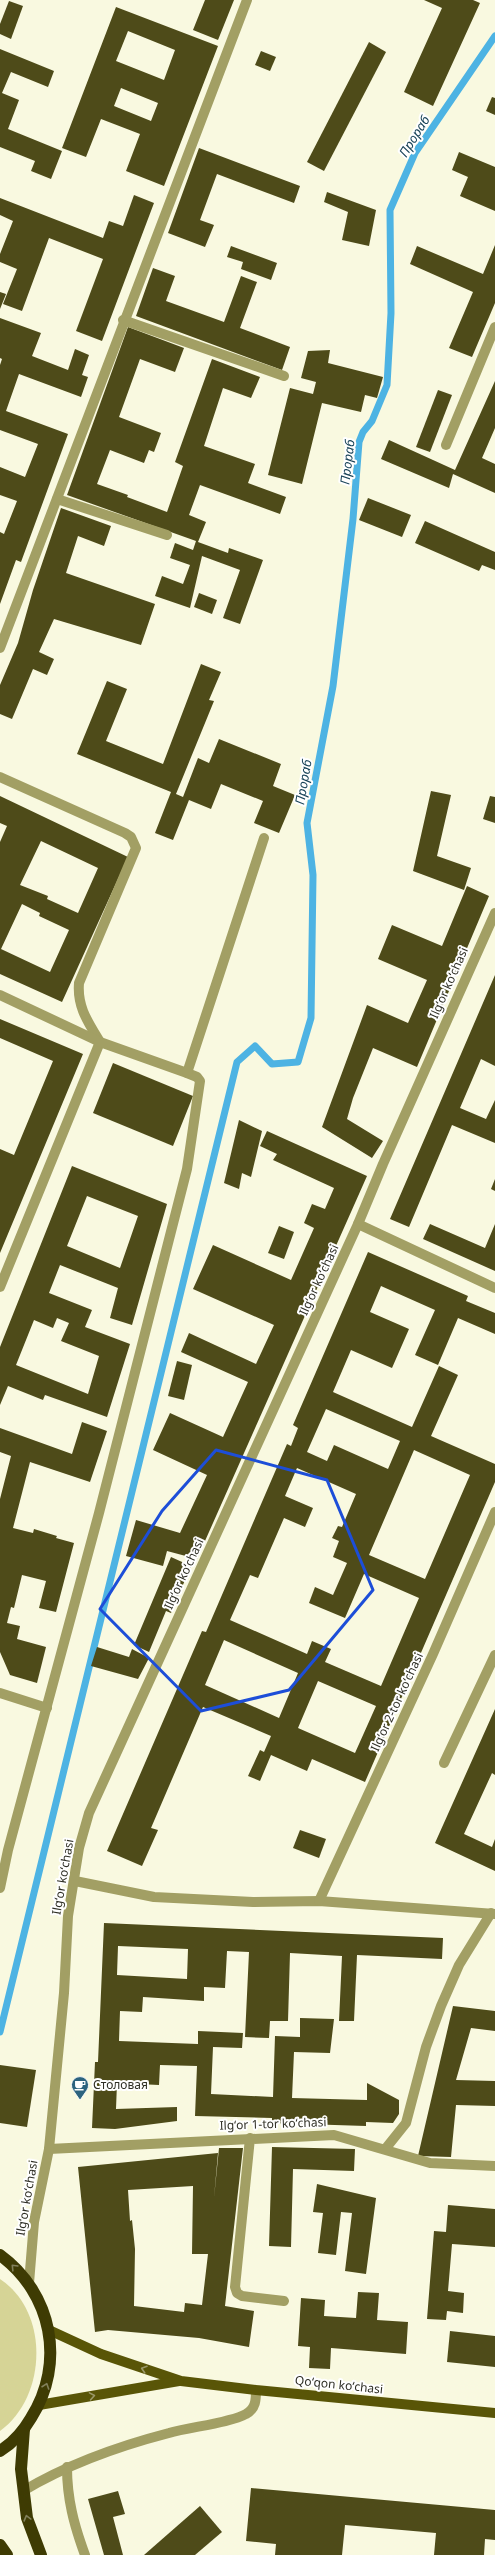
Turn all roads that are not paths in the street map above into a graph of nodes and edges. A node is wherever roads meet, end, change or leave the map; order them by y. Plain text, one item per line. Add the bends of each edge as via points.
1 (247, 0) edge
2 (123, 320) junction
3 (495, 327) edge
4 (284, 376) dead end
5 (446, 445) dead end
6 (57, 498) junction
7 (167, 535) dead end
8 (0, 648) edge
9 (0, 777) edge
10 (264, 838) dead end
11 (495, 913) edge
12 (0, 995) edge
13 (100, 1042) junction
14 (187, 1073) junction
15 (358, 1224) junction
16 (0, 1287) edge
17 (495, 1288) edge
18 (495, 1512) edge
19 (495, 1655) edge
20 (1, 1696) edge
21 (47, 1708) junction
22 (444, 1763) dead end
23 (75, 1881) junction
24 (0, 1888) edge
25 (318, 1901) junction
26 (493, 1914) edge
27 (250, 2138) junction
28 (386, 2148) junction
29 (48, 2149) junction
30 (495, 2166) edge
31 (0, 2255) edge
32 (29, 2283) junction
33 (284, 2301) dead end
34 (49, 2330) junction
35 (181, 2380) junction
36 (256, 2390) junction
37 (39, 2405) junction
38 (495, 2414) edge
39 (24, 2429) junction
40 (0, 2451) edge
41 (67, 2467) junction
42 (23, 2491) junction
43 (0, 2545) edge
44 (7, 2555) edge
45 (41, 2555) edge
46 (85, 2555) edge

1 - 2 street
2 - 4 street
2 - 6 street
3 - 5 street
6 - 7 street
6 - 8 street
9 - 13 street via 125,833 131,837 136,848 79,983 81,1009
10 - 14 street
11 - 15 street, Ilgʻor koʻchasi via 382,1164
12 - 13 street
13 - 14 street
13 - 16 street
14 - 21 street via 200,1081 187,1169
15 - 17 street
15 - 23 street, Ilgʻor koʻchasi via 89,1813 79,1848
18 - 25 street, Ilgʻor 2-tor koʻchasi via 430,1661
19 - 22 street
20 - 21 street
21 - 24 street
23 - 25 street via 154,1897 253,1902
23 - 29 street, Ilgʻor koʻchasi via 68,1916 64,1993
25 - 26 street
26 - 28 street via 459,1965 426,2047 406,2123
27 - 28 street, Ilgʻor 1-tor koʻchasi via 334,2135
27 - 29 street, Ilgʻor 1-tor koʻchasi
27 - 33 street via 235,2287 237,2293 242,2296
28 - 30 street, Ilgʻor 1-tor koʻchasi via 430,2163
29 - 32 street, Ilgʻor koʻchasi via 34,2222
32 -> 31 highway
32 - 34 highway via 42,2306
35 -> 34 main road via 101,2354
37 -> 34 highway via 49,2375
35 - 36 main road, Qoʻqon koʻchasi
37 -> 35 main road
36 - 38 main road, Qoʻqon koʻchasi
36 - 41 street via 256,2403 247,2414 169,2433
37 - 39 highway
39 - 40 highway
39 - 42 highway via 21,2469
41 - 42 street
41 - 46 street via 67,2494 71,2514
45 -> 42 highway via 26,2518
43 - 44 highway

